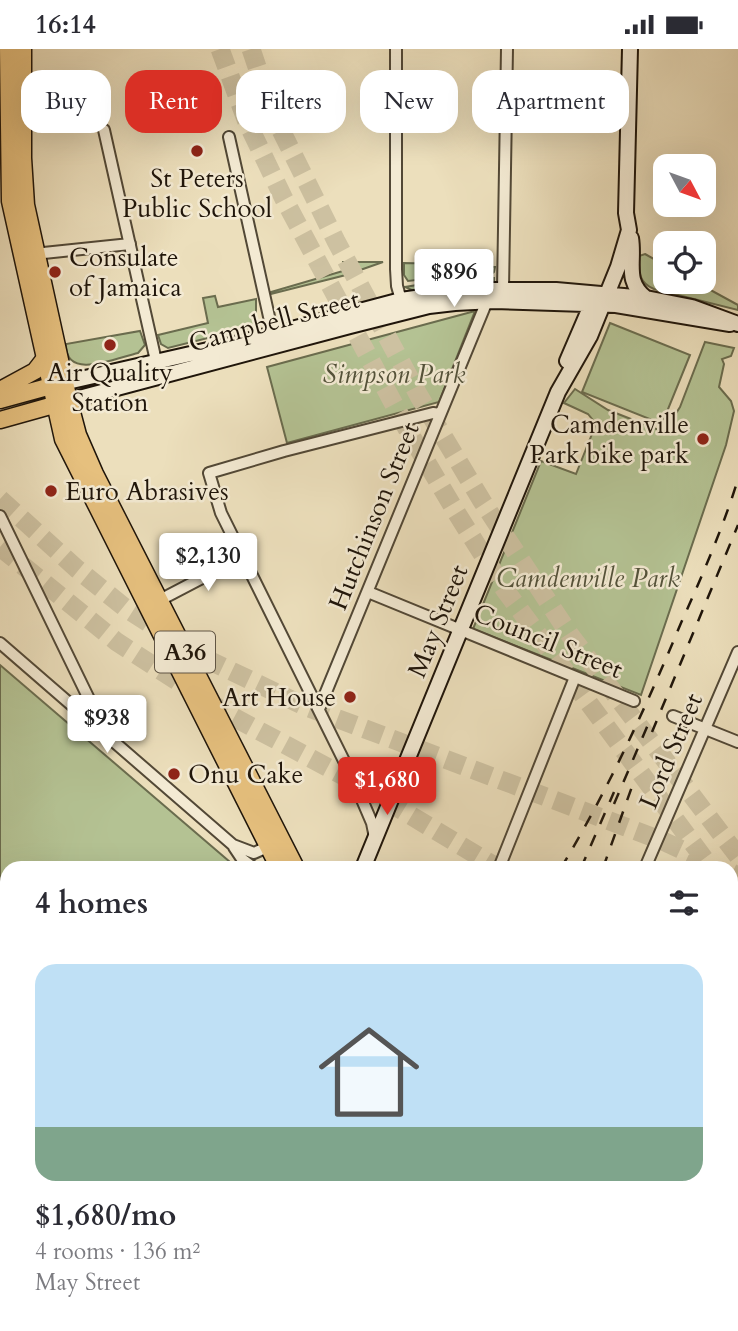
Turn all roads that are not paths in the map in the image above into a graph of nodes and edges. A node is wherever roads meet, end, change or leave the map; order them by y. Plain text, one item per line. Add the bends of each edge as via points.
1 (9, 49) edge
2 (22, 49) edge
3 (397, 49) edge
4 (507, 49) edge
5 (630, 49) edge
6 (105, 133) edge
7 (229, 137) dead end
8 (10, 160) edge
9 (626, 213) junction
10 (629, 230) junction
11 (130, 244) junction
12 (34, 254) junction
13 (503, 289) junction
14 (646, 298) junction
15 (600, 299) junction
16 (401, 300) junction
17 (487, 301) junction
18 (738, 324) edge
19 (275, 340) junction
20 (45, 358) junction
21 (156, 361) junction
22 (57, 384) junction
23 (0, 390) edge
24 (0, 400) edge
25 (62, 403) junction
26 (440, 414) junction
27 (0, 420) edge
28 (0, 516) edge
29 (244, 557) junction
30 (368, 592) junction
31 (158, 601) junction
32 (460, 631) junction
33 (0, 643) edge
34 (738, 652) edge
35 (575, 677) junction
36 (634, 701) dead end
37 (319, 709) junction
38 (82, 713) junction
39 (673, 716) dead end
40 (706, 729) junction
41 (738, 742) edge
42 (363, 800) junction
43 (386, 813) junction
44 (375, 840) junction
45 (233, 845) junction
46 (269, 847) junction
47 (245, 861) edge
48 (255, 861) edge
49 (276, 861) edge
50 (286, 861) edge
51 (367, 861) edge
52 (502, 861) edge
53 (648, 861) edge

1 - 8 highway, A36
2 - 8 highway, A36
3 - 16 street via 396,269
4 - 13 street
5 - 9 main road
6 - 11 street
7 - 19 street
8 - 12 highway, A36
8 - 20 highway, A36 via 11,201
9 - 10 main road
9 - 15 main road
10 - 14 main road via 632,280
10 - 15 main road via 623,254
11 - 12 street
11 - 21 street
12 - 22 highway, A36
13 - 15 main road, Campbell Street
13 - 16 main road, Campbell Street
14 - 15 main road
14 - 18 main road via 692,307
15 - 17 main road, Campbell Street
15 - 18 main road via 714,324
15 - 32 main road, May Street via 590,335 558,392
16 - 19 main road, Campbell Street
17 - 19 main road, Campbell Street via 429,306
17 - 26 street, Hutchinson Street
19 - 21 main road, Campbell Street
19 - 25 main road, Campbell Street
20 - 22 highway, A36
20 - 23 main road via 35,371
21 - 22 main road, Campbell Street
22 - 24 main road
22 - 25 highway, A36
25 - 27 main road
25 - 31 highway, A36
25 - 46 highway, A36 via 64,439 76,465
26 - 29 street via 209,473 221,513
26 - 30 street, Hutchinson Street
28 - 38 street via 89,699
29 - 31 street
29 - 37 street
30 - 32 street, Council Street
30 - 37 street, Hutchinson Street
31 - 46 highway, A36
32 - 35 street, Council Street
32 - 43 main road, May Street
33 - 38 street
34 - 40 street, Lord Street
35 - 36 street, Council Street
35 - 52 street
37 - 42 street
38 - 45 street
39 - 40 street
40 - 41 street
40 - 53 street, Lord Street
42 - 43 street
42 - 44 street
43 - 44 main road, May Street
44 - 51 main road, May Street
45 - 46 street via 248,853
45 - 47 street
46 - 48 street
46 - 49 highway, A36
46 - 50 highway, A36

